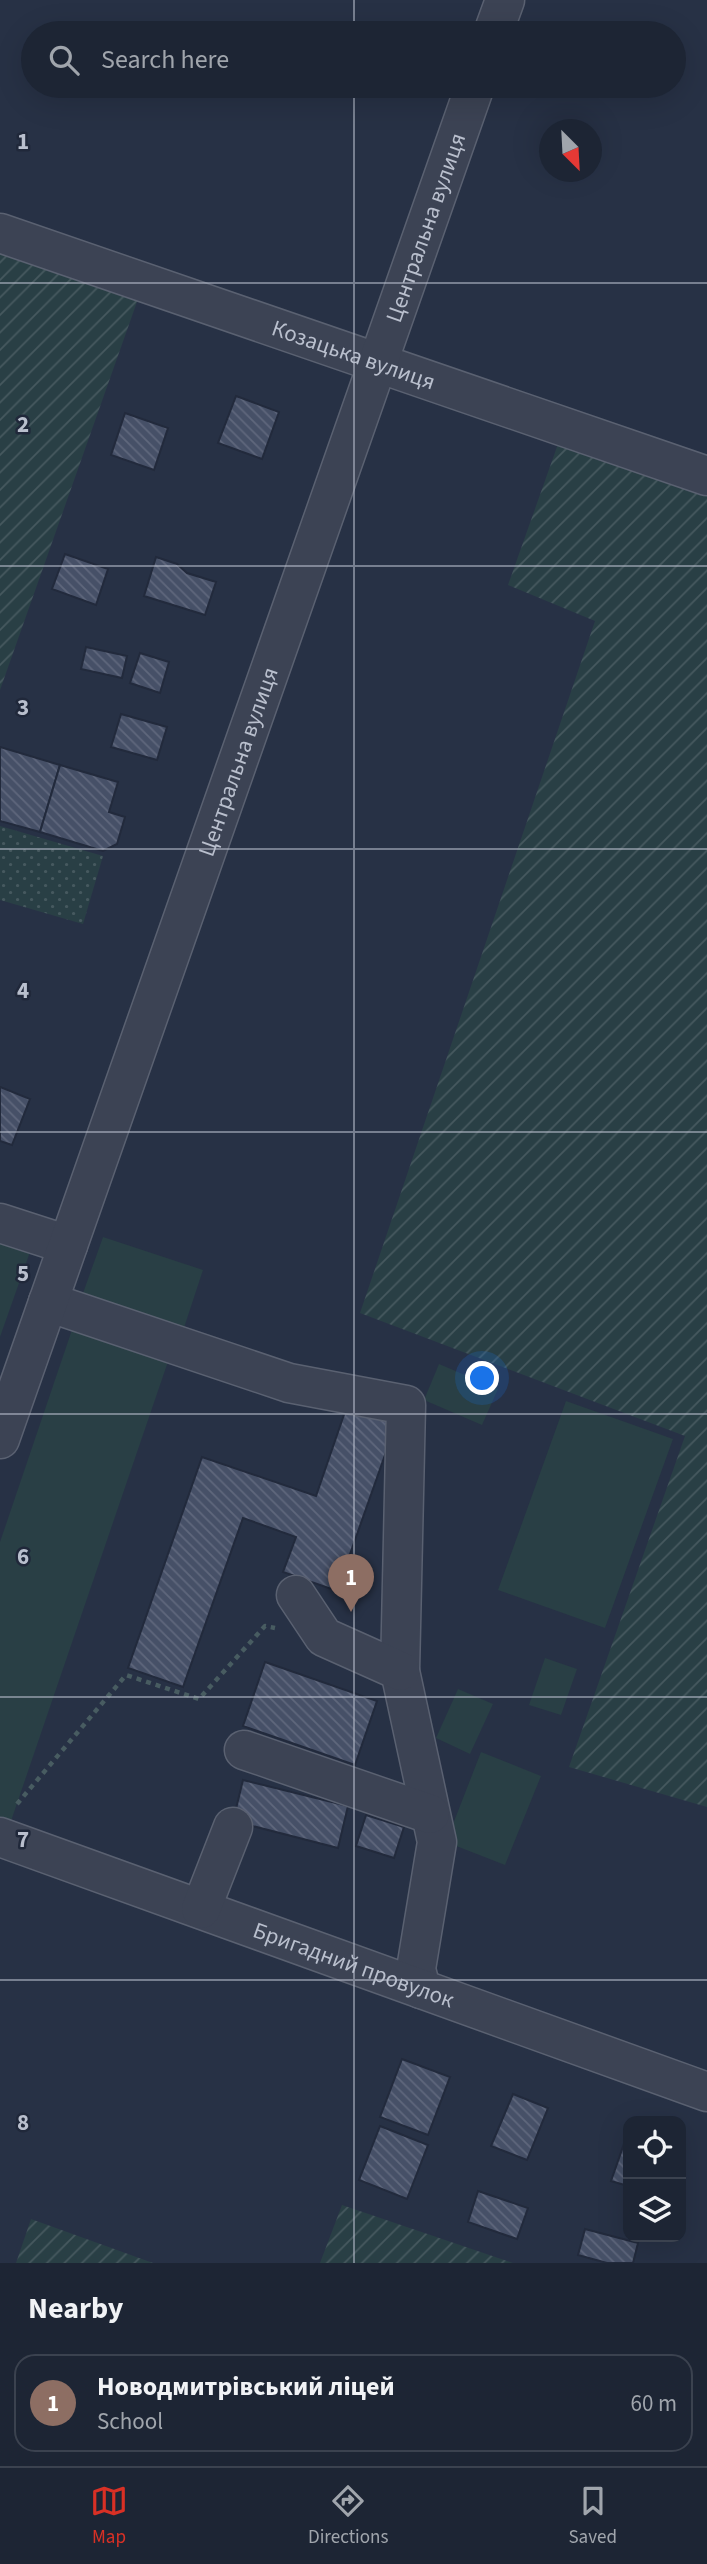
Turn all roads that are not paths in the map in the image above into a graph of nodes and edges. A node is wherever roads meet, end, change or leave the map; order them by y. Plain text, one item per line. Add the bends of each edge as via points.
1 (505, 0) edge
2 (498, 21) edge
3 (471, 98) edge
4 (0, 233) edge
5 (378, 363) junction
6 (707, 476) edge
7 (0, 1223) edge
8 (68, 1245) junction
9 (48, 1302) junction
10 (0, 1439) edge
11 (296, 1595) dead end
12 (400, 1671) junction
13 (244, 1750) dead end
14 (430, 1814) junction
15 (5, 1822) edge
16 (233, 1827) dead end
17 (201, 1909) junction
18 (421, 1989) junction
19 (707, 2092) edge

1 - 2 street
3 - 5 street, Центральна вулиця
4 - 5 street, Козацька вулиця
5 - 6 street, Козацька вулиця
5 - 8 street, Центральна вулиця
7 - 8 street
8 - 9 street, Центральна вулиця
9 - 10 street, Центральна вулиця
9 - 12 street via 289,1383 406,1405
11 - 12 street via 324,1637
12 - 14 street
13 - 14 street
14 - 18 street via 437,1842 416,1969
15 - 17 street, Бригадний провулок
16 - 17 street
17 - 18 street, Бригадний провулок
18 - 19 street, Бригадний провулок

